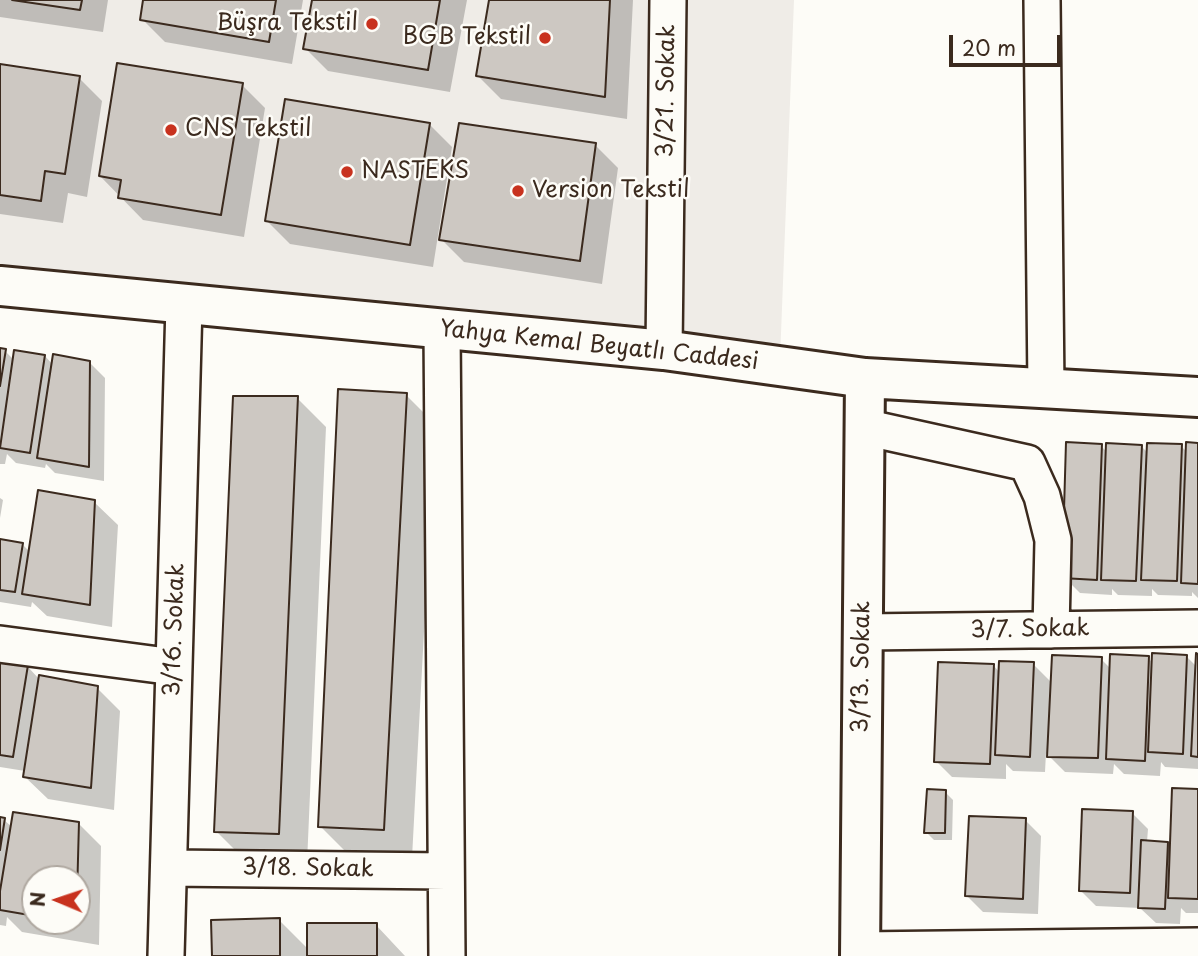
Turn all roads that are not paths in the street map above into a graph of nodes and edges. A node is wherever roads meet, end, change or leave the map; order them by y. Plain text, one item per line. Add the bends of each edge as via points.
1 (668, 0) edge
2 (1042, 0) edge
3 (0, 286) edge
4 (184, 304) junction
5 (442, 329) junction
6 (664, 350) junction
7 (865, 378) junction
8 (1046, 389) junction
9 (1198, 397) edge
10 (864, 426) junction
11 (1198, 628) edge
12 (1051, 630) junction
13 (863, 632) junction
14 (0, 643) edge
15 (174, 667) junction
16 (169, 867) junction
17 (446, 871) junction
18 (1198, 946) edge
19 (860, 953) edge
20 (166, 956) edge
21 (447, 956) edge

1 - 6 street, 3/21. Sokak
2 - 8 street
3 - 4 street, Yahya Kemal Beyatlı Caddesi
4 - 5 street, Yahya Kemal Beyatlı Caddesi
4 - 15 street, 3/16. Sokak
5 - 6 street, Yahya Kemal Beyatlı Caddesi
5 - 17 street
6 - 7 street, Yahya Kemal Beyatlı Caddesi
7 - 8 street, Yahya Kemal Beyatlı Caddesi
7 - 10 street, 3/13. Sokak
8 - 9 street, Yahya Kemal Beyatlı Caddesi
10 - 12 street via 1027,463 1042,496 1053,540
10 - 13 street, 3/13. Sokak
11 - 12 street, 3/7. Sokak
12 - 13 street, 3/7. Sokak
13 - 19 street, 3/13. Sokak
14 - 15 street
15 - 16 street, 3/16. Sokak
16 - 17 street, 3/18. Sokak
16 - 20 street, 3/16. Sokak
17 - 21 street
18 - 19 street

